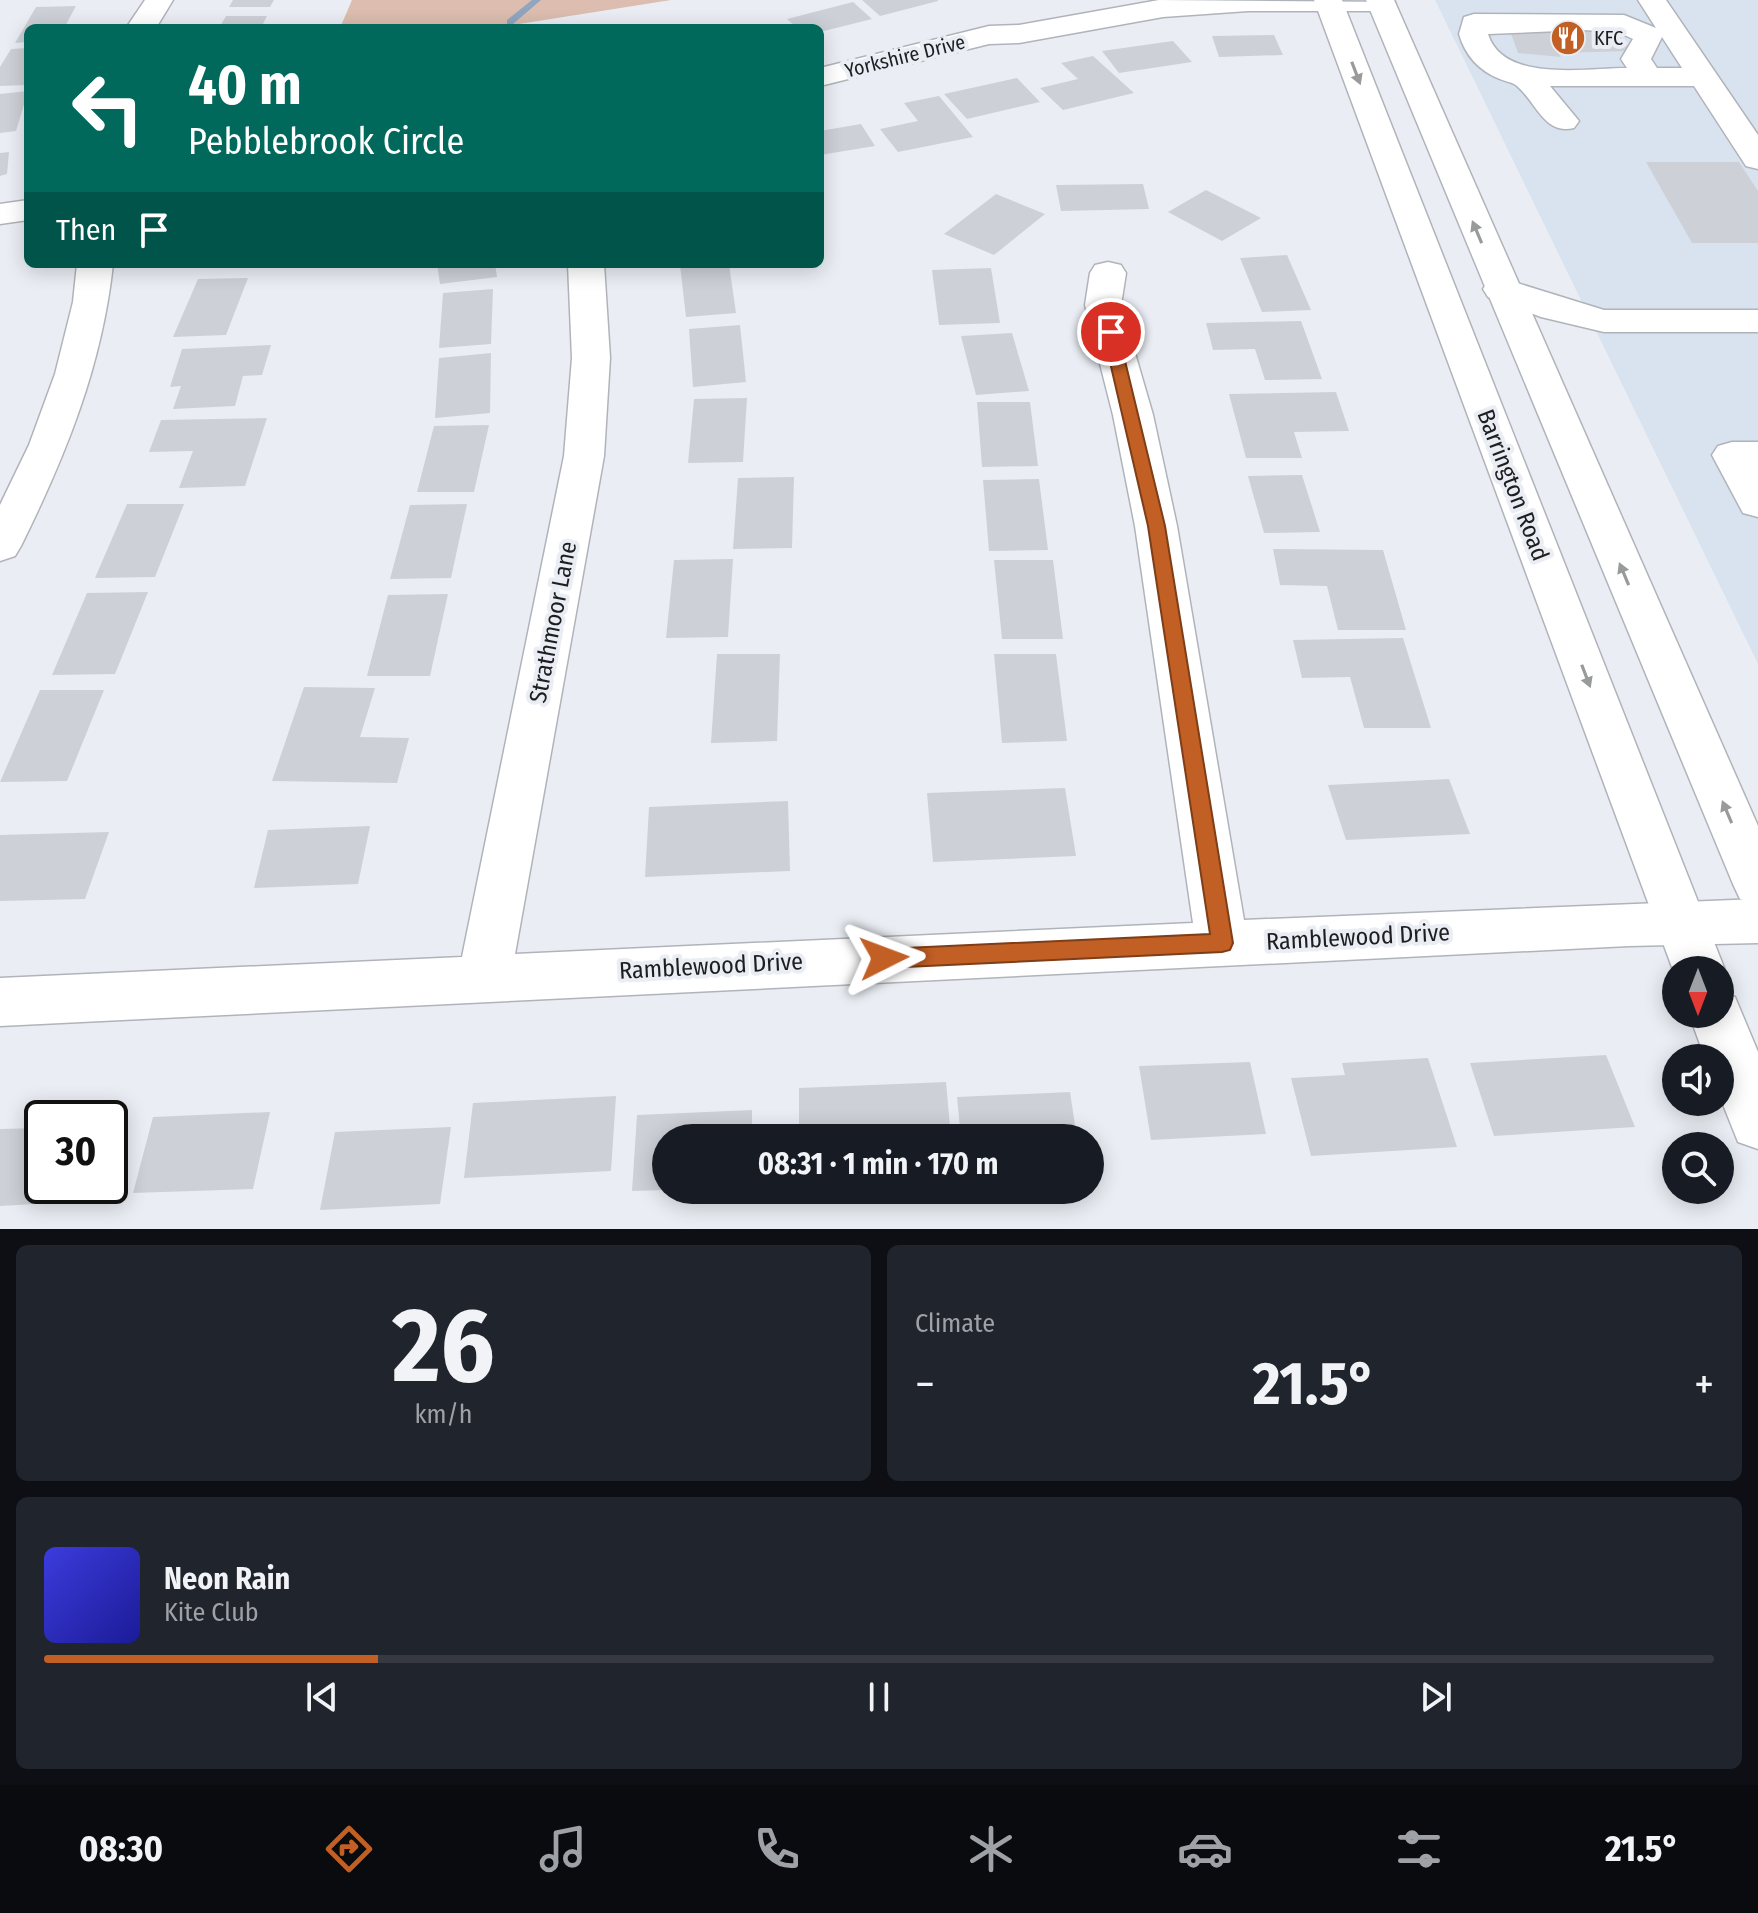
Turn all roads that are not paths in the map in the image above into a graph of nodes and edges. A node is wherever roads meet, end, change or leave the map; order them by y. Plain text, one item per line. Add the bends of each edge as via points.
1 (159, 0) edge
2 (1097, 0) edge
3 (1652, 0) edge
4 (1328, 1) edge
5 (1381, 1) edge
6 (144, 24) edge
7 (989, 35) junction
8 (824, 76) edge
9 (1526, 77) junction
10 (1648, 77) junction
11 (1703, 77) junction
12 (1563, 121) dead end
13 (1758, 159) edge
14 (24, 211) edge
15 (0, 214) edge
16 (94, 268) edge
17 (586, 268) edge
18 (1108, 273) dead end
19 (1501, 289) junction
20 (1604, 321) junction
21 (1758, 321) edge
22 (1533, 365) junction
23 (1758, 455) edge
24 (1758, 503) edge
25 (0, 546) edge
26 (1758, 884) edge
27 (1681, 921) junction
28 (1758, 921) edge
29 (1222, 943) junction
30 (1694, 956) edge
31 (485, 976) junction
32 (0, 1002) edge
33 (1721, 1028) edge
34 (1758, 1123) edge

1 - 6 street
2 - 7 street, Yorkshire Drive via 998,20
3 - 11 street
4 - 5 street, Yorkshire Drive
4 - 7 street, Yorkshire Drive via 1205,3
4 -> 27 street, Barrington Road
19 -> 5 street
7 - 8 street, Yorkshire Drive
9 - 10 street
9 - 10 street via 1508,74 1488,60 1474,23 1624,24 1647,35 1636,59
9 - 12 street
10 - 11 street
11 - 13 street
14 - 15 street
16 - 25 street via 83,339 56,429
17 - 31 street, Strathmoor Lane via 591,358 584,456
18 - 29 street via 1103,305 1156,526
19 - 20 street
19 - 22 street
20 - 21 street
20 - 22 street via 1540,345
26 -> 22 street
23 - 24 street via 1732,455
27 - 28 street, Ramblewood Drive
27 - 29 street, Ramblewood Drive
27 - 30 street, Barrington Road
29 - 31 street, Ramblewood Drive
31 - 32 street, Ramblewood Drive
33 - 34 street

